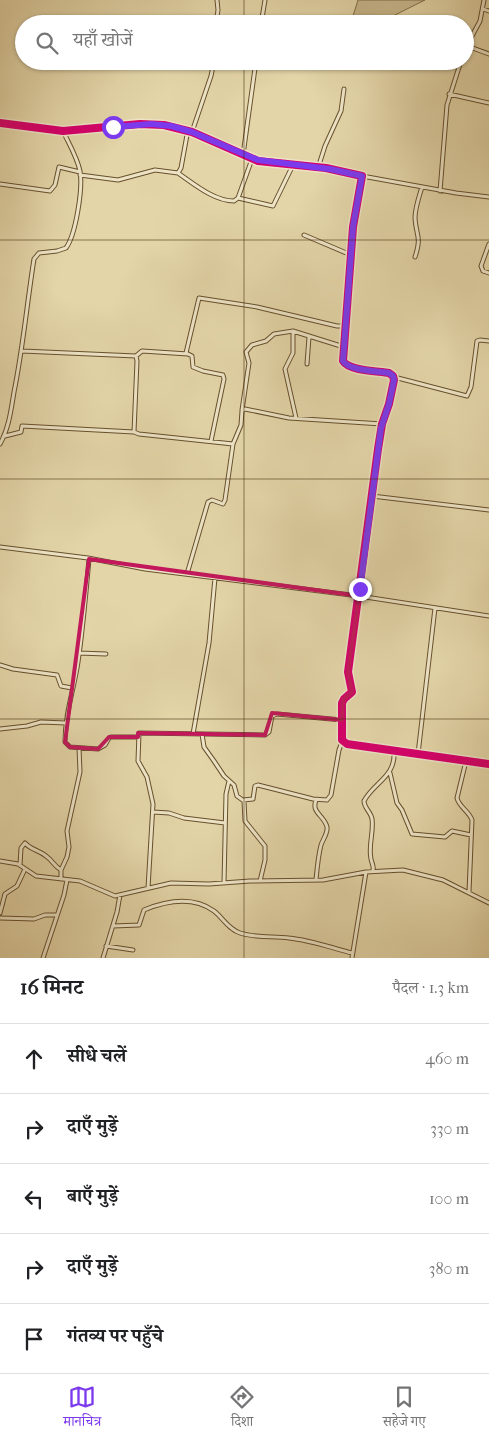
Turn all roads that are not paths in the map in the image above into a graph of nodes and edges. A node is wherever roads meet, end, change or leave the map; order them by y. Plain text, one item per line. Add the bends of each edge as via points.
1 (217, 0) edge
2 (265, 0) edge
3 (484, 0) edge
4 (482, 10) junction
5 (489, 11) edge
6 (217, 15) edge
7 (263, 15) edge
8 (474, 33) edge
9 (474, 49) edge
10 (489, 54) edge
11 (212, 70) edge
12 (255, 70) edge
13 (458, 70) edge
14 (344, 89) dead end
15 (449, 94) junction
16 (489, 103) edge
17 (0, 124) edge
18 (63, 131) junction
19 (191, 132) junction
20 (243, 155) junction
21 (252, 159) junction
22 (293, 165) junction
23 (318, 168) junction
24 (80, 173) junction
25 (178, 173) junction
26 (362, 176) junction
27 (0, 184) edge
28 (422, 187) junction
29 (440, 190) junction
30 (489, 197) edge
31 (238, 198) junction
32 (304, 235) dead end
33 (489, 244) edge
34 (352, 255) junction
35 (415, 257) dead end
36 (489, 273) edge
37 (346, 326) junction
38 (293, 331) junction
39 (309, 337) junction
40 (489, 341) edge
41 (344, 347) junction
42 (22, 351) junction
43 (186, 354) junction
44 (136, 356) junction
45 (307, 364) dead end
46 (394, 377) junction
47 (242, 411) junction
48 (296, 418) junction
49 (382, 424) junction
50 (134, 432) junction
51 (4, 436) junction
52 (211, 441) junction
53 (0, 444) edge
54 (232, 444) junction
55 (372, 496) junction
56 (489, 510) edge
57 (0, 547) edge
58 (89, 559) junction
59 (187, 574) junction
60 (214, 578) junction
61 (359, 596) junction
62 (435, 608) junction
63 (489, 616) edge
64 (79, 653) junction
65 (106, 654) dead end
66 (0, 665) edge
67 (72, 688) junction
68 (342, 720) junction
69 (66, 723) junction
70 (0, 730) edge
71 (193, 734) junction
72 (202, 734) junction
73 (138, 737) junction
74 (342, 742) junction
75 (79, 748) junction
76 (394, 751) junction
77 (418, 754) junction
78 (466, 761) junction
79 (489, 764) edge
80 (390, 772) junction
81 (229, 781) junction
82 (243, 800) junction
83 (316, 800) junction
84 (153, 812) junction
85 (225, 823) junction
86 (470, 835) junction
87 (0, 861) edge
88 (20, 865) junction
89 (25, 869) junction
90 (61, 870) junction
91 (373, 871) junction
92 (366, 872) junction
93 (61, 880) junction
94 (67, 880) junction
95 (316, 880) junction
96 (260, 881) junction
97 (224, 883) junction
98 (148, 888) junction
99 (469, 892) junction
100 (120, 896) junction
101 (489, 903) edge
102 (0, 913) edge
103 (57, 915) junction
104 (0, 918) edge
105 (113, 926) junction
106 (106, 946) junction
107 (134, 950) dead end
108 (352, 956) edge
109 (43, 958) edge
110 (103, 958) edge

1 - 6 street
2 - 7 street
3 - 4 street
4 - 5 street
4 - 8 street
9 - 10 street
11 - 19 street
12 - 20 street
13 - 15 street
14 - 23 street via 341,111
15 - 16 street
15 - 29 street
17 - 18 street
18 - 19 street via 151,124
18 - 24 street
19 - 20 street
19 - 25 street via 187,136
20 - 21 street
21 - 22 street
21 - 31 street
22 - 23 street
22 - 31 street via 273,206
23 - 26 street
24 - 25 street via 118,180 155,170
24 - 27 street via 59,168 50,191
24 - 42 street via 76,221 67,245 61,250 39,253 34,259
25 - 31 street via 217,197 232,202
26 - 28 street
26 - 34 street
28 - 29 street
28 - 35 street via 415,220 419,239
29 - 30 street
32 - 34 street
33 - 36 street via 482,266 483,271
34 - 37 street
37 - 41 street
37 - 43 street via 199,298
38 - 39 street
38 - 47 street via 274,334 248,350
38 - 48 street via 293,353 285,369
39 - 41 street
39 - 45 street
40 - 46 street via 477,341 467,396
41 - 46 street via 343,361 346,365 389,373
42 - 44 street
42 - 51 street
43 - 44 street via 142,351
43 - 52 street via 192,356 193,366 224,376
44 - 50 street
46 - 49 street
47 - 48 street
47 - 54 street via 241,424
48 - 49 street
49 - 55 street
50 - 51 street via 22,426 21,432
50 - 52 street
51 - 53 street
52 - 54 street
54 - 59 street via 225,502 208,502
55 - 56 street
55 - 61 street
57 - 58 street
58 - 59 street
58 - 64 street
59 - 60 street
60 - 61 street
60 - 71 street via 209,643
61 - 62 street
61 - 68 street via 348,672 352,692 343,701
62 - 63 street
62 - 77 street
64 - 65 street
64 - 67 street
66 - 67 street via 58,674 62,686
67 - 69 street
68 - 72 street via 275,714 265,735
68 - 74 street
69 - 70 street via 41,722
69 - 75 street via 66,744
71 - 72 street
71 - 73 street via 140,733
72 - 81 street via 204,747
73 - 75 street via 111,737 98,749
73 - 84 street via 138,761 147,777
74 - 76 street
74 - 83 street via 330,797
75 - 90 street via 80,772 67,831 68,854
76 - 77 street
76 - 80 street
77 - 78 street
78 - 79 street
78 - 86 street via 457,798 472,817
80 - 86 street via 397,803 412,834 445,837 452,831
80 - 91 street via 364,801 372,821 370,857
81 - 82 street
81 - 85 street
82 - 83 street via 253,799 258,785
82 - 96 street via 245,821 265,846
83 - 95 street via 316,811 327,829 320,847
84 - 85 street
84 - 98 street
85 - 97 street
86 - 99 street
87 - 88 street
88 - 89 street
88 - 90 street via 21,848 25,843 46,855 52,865
89 - 93 street via 39,877
89 - 102 street via 17,886 5,894
90 - 93 street
91 - 92 street
91 - 99 street via 415,872
92 - 95 street
92 - 108 street
93 - 94 street
94 - 100 street via 84,882
94 - 103 street
95 - 96 street
96 - 97 street
97 - 98 street via 171,883
98 - 100 street
99 - 101 street
100 - 105 street
103 - 104 street via 34,919
103 - 109 street
105 - 106 street
105 - 108 street via 139,925 146,910 184,901 212,910 240,933 292,938
106 - 107 street
106 - 110 street

